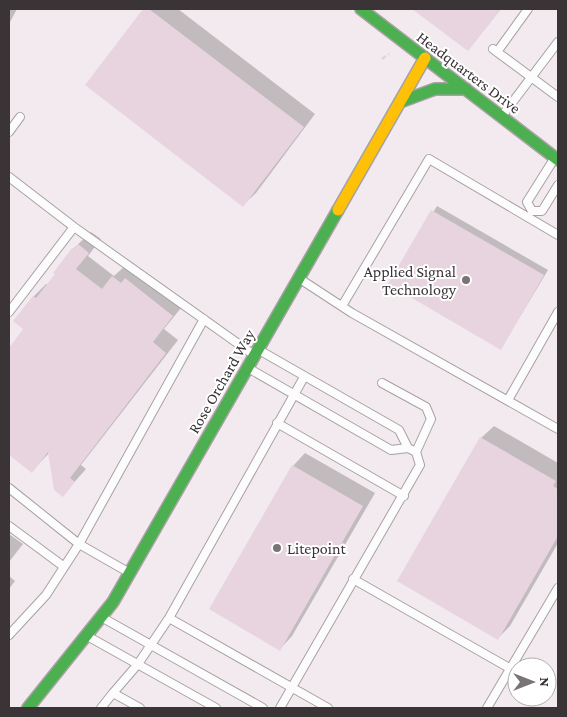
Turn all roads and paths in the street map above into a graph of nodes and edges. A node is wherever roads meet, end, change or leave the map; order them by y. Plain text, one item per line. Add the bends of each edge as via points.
1 (360, 9) edge
2 (528, 9) edge
3 (558, 42) edge
4 (392, 52) dead end
5 (425, 58) junction
6 (382, 59) dead end
7 (531, 77) junction
8 (466, 89) junction
9 (558, 98) edge
10 (400, 102) junction
11 (20, 117) dead end
12 (502, 117) junction
13 (9, 132) edge
14 (556, 159) edge
15 (9, 177) edge
16 (558, 185) edge
17 (530, 214) junction
18 (74, 227) junction
19 (558, 235) edge
20 (299, 278) junction
21 (342, 306) junction
22 (9, 312) edge
23 (558, 312) edge
24 (204, 319) junction
25 (256, 352) junction
26 (248, 368) junction
27 (304, 377) junction
28 (382, 383) dead end
29 (293, 394) junction
30 (508, 400) junction
31 (277, 423) junction
32 (558, 428) edge
33 (408, 448) junction
34 (416, 452) junction
35 (9, 488) edge
36 (404, 496) junction
37 (9, 526) edge
38 (80, 544) junction
39 (63, 566) junction
40 (130, 573) junction
41 (353, 579) junction
42 (558, 588) edge
43 (103, 618) junction
44 (169, 618) junction
45 (9, 635) edge
46 (89, 637) junction
47 (151, 644) junction
48 (518, 657) edge
49 (138, 664) junction
50 (507, 668) edge
51 (507, 675) edge
52 (292, 688) junction
53 (113, 693) junction
54 (28, 708) edge
55 (101, 708) edge
56 (140, 708) edge
57 (216, 708) edge
58 (263, 708) edge
59 (280, 708) edge
60 (328, 708) edge
61 (488, 708) edge

1 - 5 street, Headquarters Drive
2 - 7 lane via 495,50
3 - 7 lane
4 - 6 path
5 - 8 street, Headquarters Drive
5 - 10 street, Rose Orchard Way
7 - 9 lane
7 - 12 lane
8 - 10 street via 436,89
8 - 12 street, Headquarters Drive
10 - 20 street, Rose Orchard Way
11 - 13 lane
12 - 14 street, Headquarters Drive
14 - 17 lane via 527,202
15 - 18 lane
16 - 17 lane via 542,211
17 - 19 lane
17 - 21 lane via 429,159
18 - 22 lane
18 - 24 lane
20 - 21 lane
20 - 25 street, Rose Orchard Way
21 - 30 lane
23 - 30 lane
24 - 25 lane
24 - 38 lane
25 - 26 street, Rose Orchard Way
25 - 27 lane
26 - 29 lane
26 - 40 street, Rose Orchard Way
27 - 29 lane
27 - 33 lane via 399,430
28 - 34 lane via 426,407 430,414 431,419
29 - 31 lane
29 - 33 lane via 391,450
30 - 32 lane
31 - 36 lane
31 - 44 lane
33 - 34 lane
34 - 36 lane via 420,465
35 - 38 lane
36 - 41 lane
37 - 39 lane
38 - 39 lane
38 - 40 lane
39 - 45 lane via 46,595
40 - 43 street, Rose Orchard Way
41 - 50 lane
41 - 52 lane
42 - 48 lane
43 - 46 street, Rose Orchard Way
43 - 47 lane
44 - 47 lane
44 - 52 lane
46 - 49 lane
46 - 54 street, Rose Orchard Way via 54,673
47 - 49 lane
47 - 58 lane
49 - 53 lane
49 - 57 lane
51 - 61 lane
52 - 59 lane
52 - 60 lane
53 - 55 lane
53 - 56 lane

